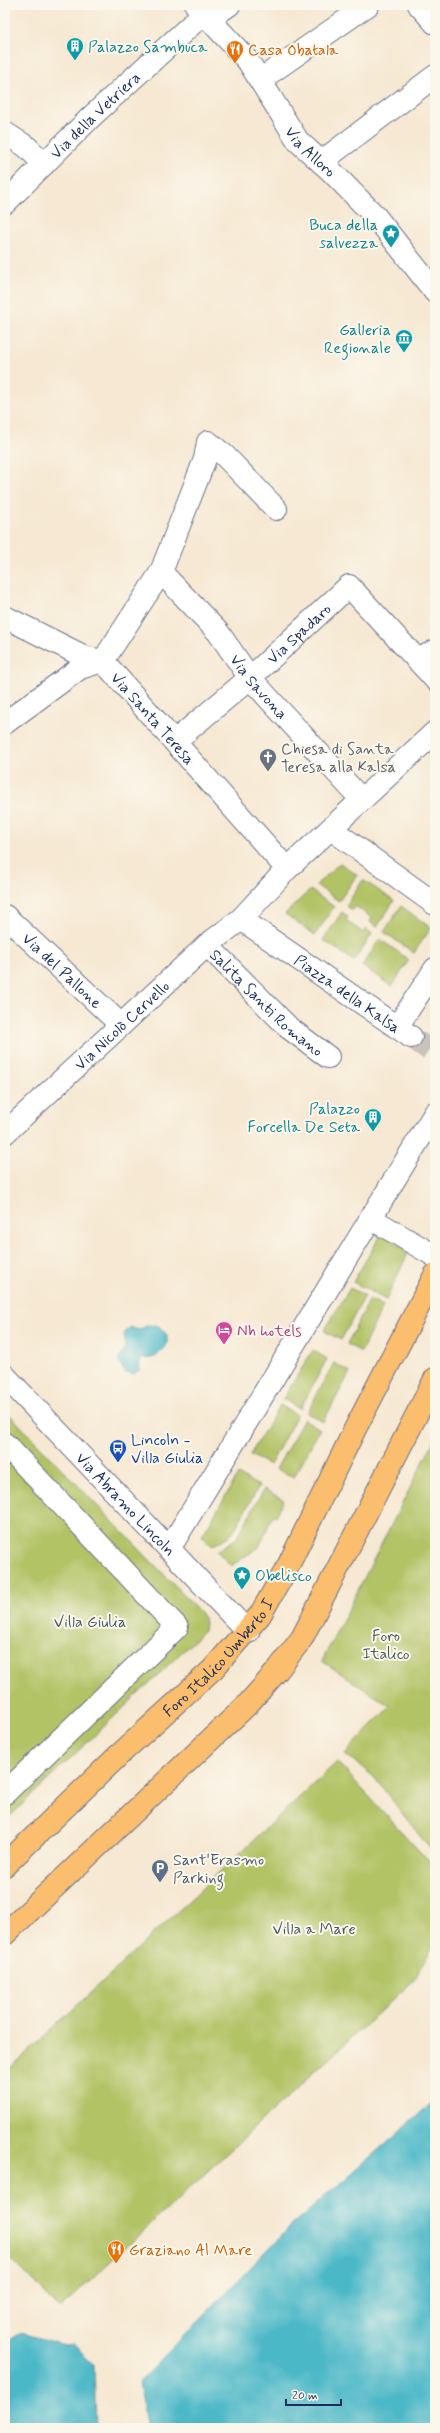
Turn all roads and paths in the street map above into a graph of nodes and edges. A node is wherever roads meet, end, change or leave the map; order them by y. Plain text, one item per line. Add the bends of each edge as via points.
1 (229, 5) edge
2 (368, 5) edge
3 (419, 5) edge
4 (203, 12) edge
5 (435, 24) edge
6 (435, 76) edge
7 (260, 80) junction
8 (5, 133) edge
9 (321, 162) junction
10 (44, 164) junction
11 (5, 203) edge
12 (435, 292) edge
13 (276, 509) dead end
14 (161, 572) junction
15 (5, 617) edge
16 (426, 656) edge
17 (103, 661) junction
18 (250, 678) junction
19 (435, 679) edge
20 (5, 723) edge
21 (435, 732) edge
22 (175, 742) junction
23 (361, 799) junction
24 (331, 829) junction
25 (287, 870) junction
26 (435, 904) edge
27 (5, 916) edge
28 (241, 919) junction
29 (207, 945) junction
30 (435, 969) edge
31 (121, 1025) junction
32 (328, 1057) dead end
33 (435, 1113) edge
34 (5, 1133) edge
35 (370, 1218) junction
36 (435, 1256) edge
37 (435, 1275) edge
38 (5, 1376) edge
39 (435, 1379) edge
40 (5, 1444) edge
41 (169, 1549) junction
42 (248, 1632) junction
43 (5, 1793) edge
44 (5, 1865) edge
45 (5, 1934) edge

1 - 4 street, Via della Vetriera
2 - 7 street
3 - 5 street
4 - 7 street, Via Alloro via 248,61
4 - 10 street, Via della Vetriera
6 - 9 street
7 - 9 street, Via Alloro via 298,141
8 - 10 street via 27,147
9 - 12 street, Via Alloro via 376,218
10 - 11 street, Via della Vetriera
13 - 14 street via 208,442 205,459
14 - 17 street
14 - 18 street, Via Savona via 218,632
15 - 17 street via 87,658
16 - 18 street, Via Spadaro via 348,586
16 - 19 street
17 - 20 street via 80,668
17 - 22 street, Via Santa Teresa
18 - 22 street, Via Spadaro
18 - 23 street, Via Savona
21 - 23 street, Via Nicolò Cervello
22 - 25 street, Via Santa Teresa
23 - 24 street, Via Nicolò Cervello
24 - 25 street, Via Nicolò Cervello
24 - 26 street
25 - 28 street, Via Nicolò Cervello
27 - 31 street, Via del Pallone
28 - 29 street, Via Nicolò Cervello
28 - 30 street, Piazza della Kalsa via 404,1032
29 - 31 street, Via Nicolò Cervello
29 - 32 street, Salita Santi Romano via 289,1028
31 - 34 street, Via Nicolò Cervello
33 - 35 street
35 - 36 street
35 - 41 street
37 - 42 main road, Foro Italico Umberto I via 355,1428 287,1568
38 - 41 street, Via Abramo Lincoln
39 - 45 main road via 302,1638 284,1662 246,1706
40 - 43 street via 177,1627
41 - 42 street, Via Abramo Lincoln
42 - 44 main road, Foro Italico Umberto I via 213,1669

